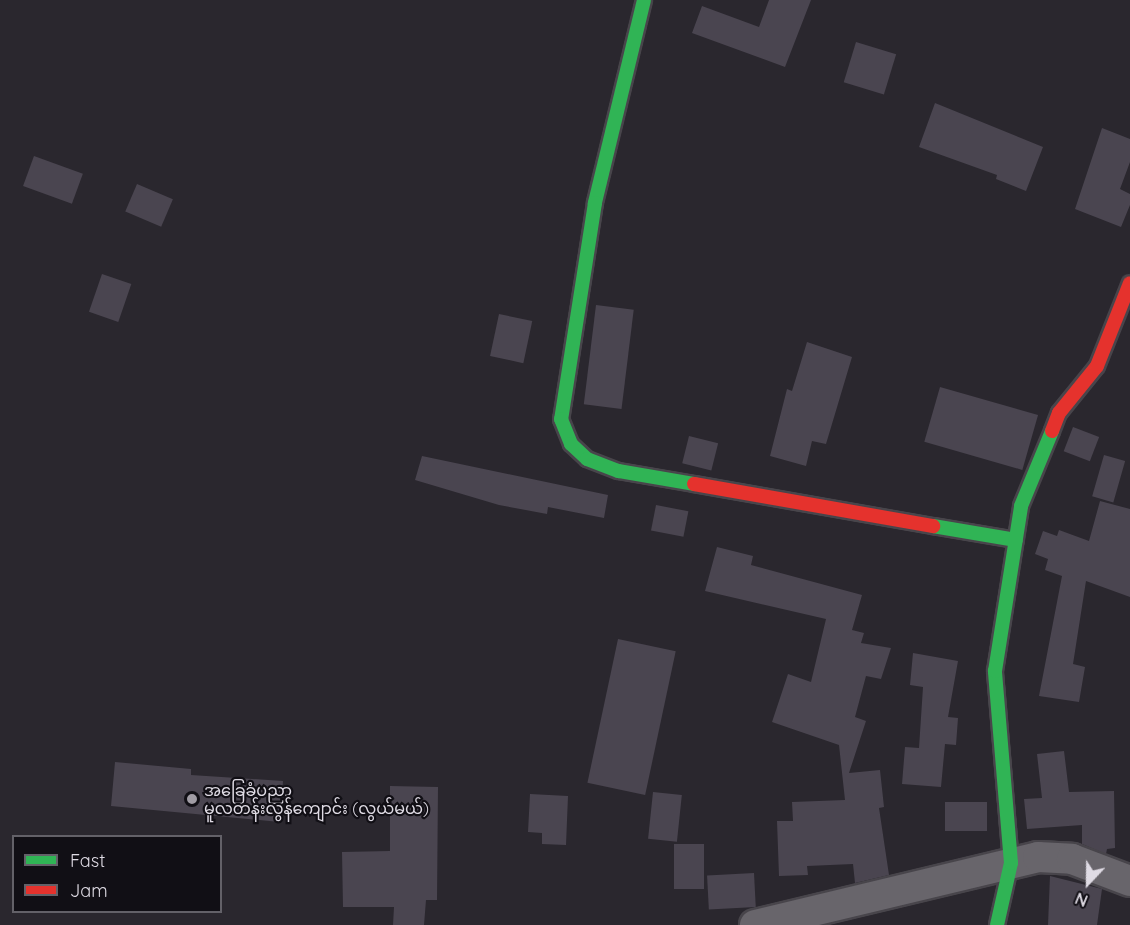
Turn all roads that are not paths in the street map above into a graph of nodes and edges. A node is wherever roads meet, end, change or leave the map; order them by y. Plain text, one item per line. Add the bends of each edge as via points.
1 (644, 0) edge
2 (1130, 283) edge
3 (1016, 540) junction
4 (1011, 864) junction
5 (1130, 881) edge
6 (755, 925) edge
7 (997, 925) edge

1 - 3 street via 596,203 563,385 561,419 571,444 587,459 629,474
2 - 3 street via 1097,366 1059,413 1021,506
3 - 4 street via 995,671
4 - 5 street via 1038,857 1072,859
4 - 6 street
4 - 7 street

